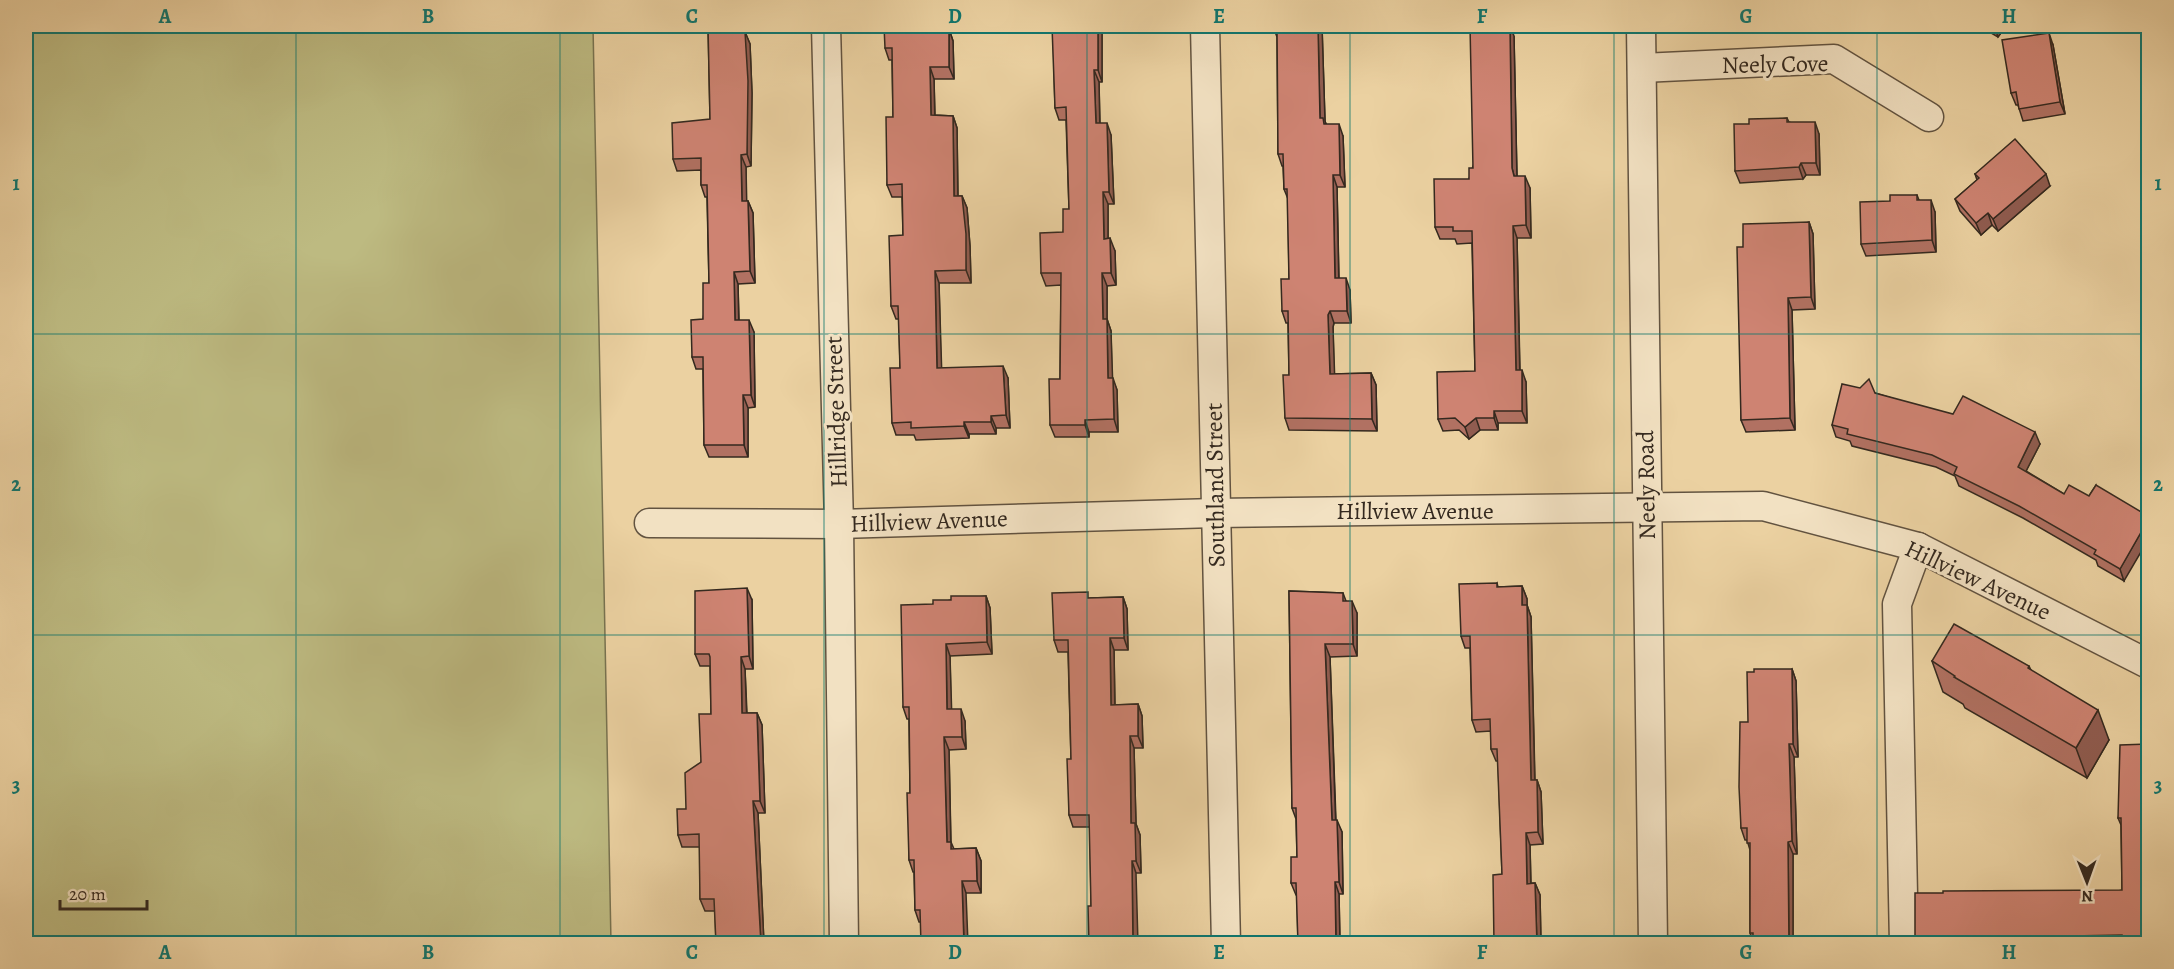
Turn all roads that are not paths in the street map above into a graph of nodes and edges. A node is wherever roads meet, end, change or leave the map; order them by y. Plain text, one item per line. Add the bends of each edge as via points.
1 (826, 26) edge
2 (1205, 26) edge
3 (1641, 26) edge
4 (1642, 68) junction
5 (1929, 117) dead end
6 (1646, 510) junction
7 (1215, 513) junction
8 (649, 523) dead end
9 (839, 524) junction
10 (1918, 547) junction
11 (2148, 664) edge
12 (844, 944) edge
13 (1226, 944) edge
14 (1653, 944) edge
15 (1904, 944) edge

1 - 9 street, Hillridge Street
2 - 7 street, Southland Street
3 - 4 street, Neely Road
4 - 5 street, Neely Cove via 1834,59
4 - 6 street, Neely Road
6 - 7 street, Hillview Avenue
6 - 10 street, Hillview Avenue via 1763,506
6 - 14 street, Neely Road
7 - 9 street, Hillview Avenue
7 - 13 street, Southland Street
8 - 9 street, Hillview Avenue
9 - 12 street, Hillridge Street
10 - 11 street, Hillview Avenue
10 - 15 street via 1897,604

